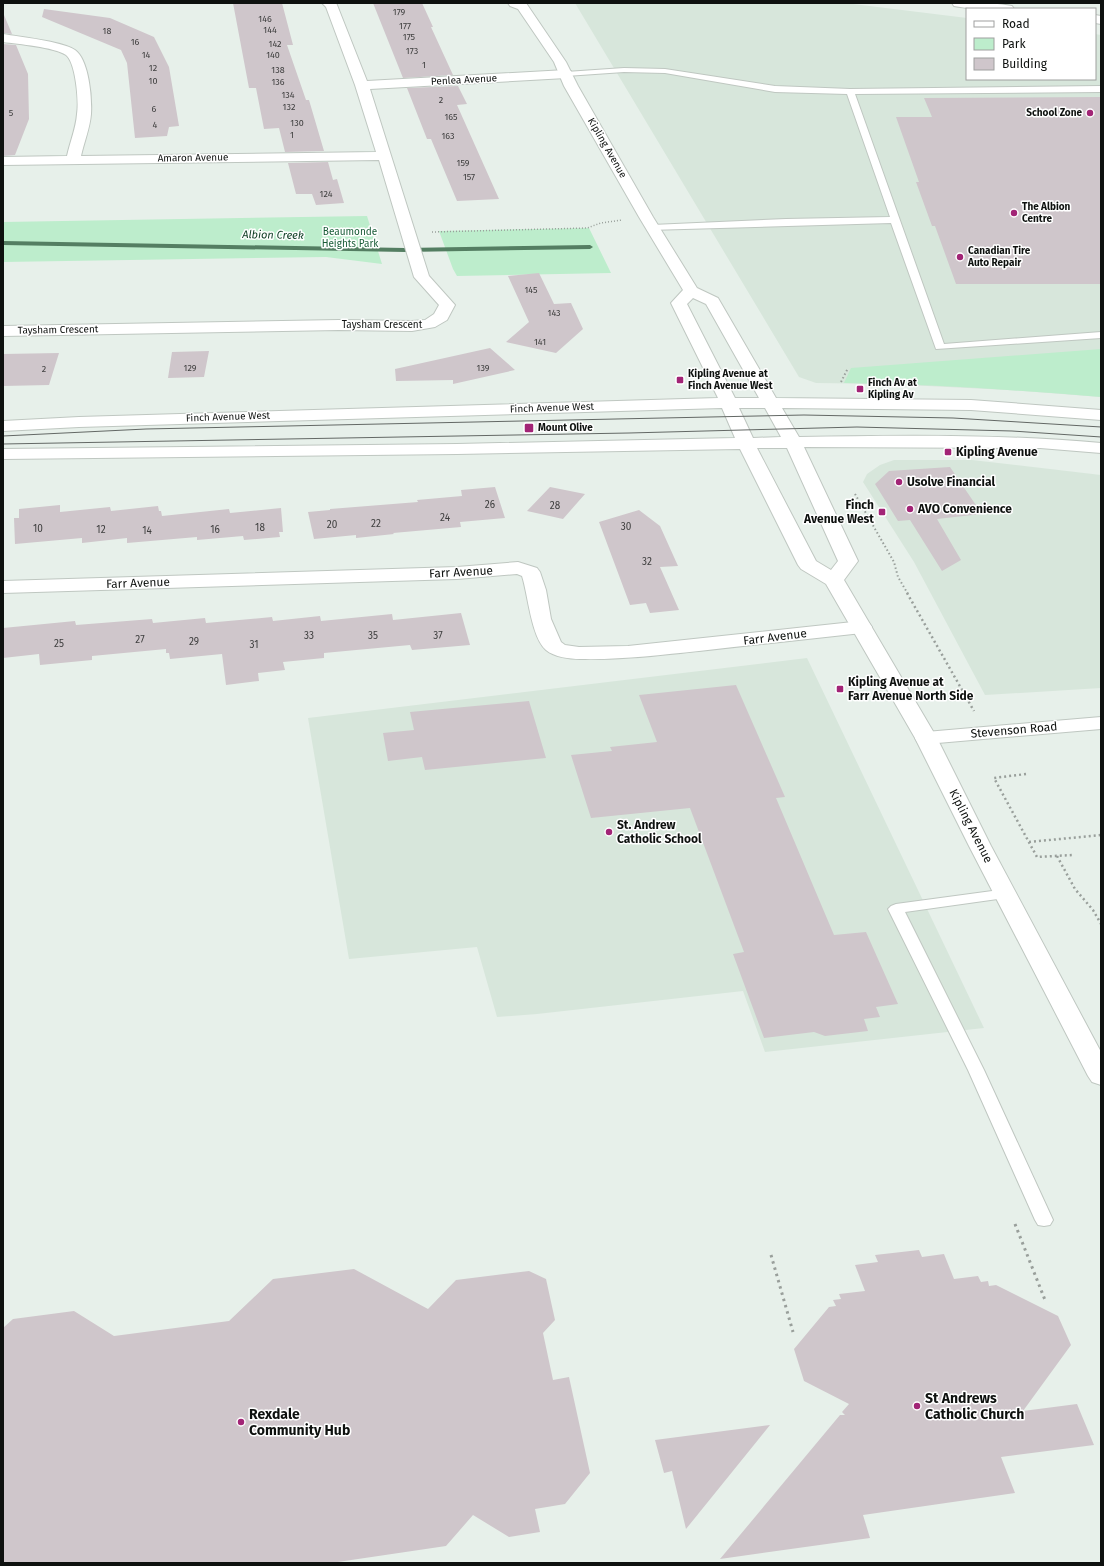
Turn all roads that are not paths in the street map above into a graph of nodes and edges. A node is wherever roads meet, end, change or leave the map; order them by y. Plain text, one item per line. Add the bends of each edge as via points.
1 (328, 3) edge
2 (958, 3) edge
3 (521, 4) edge
4 (983, 8) edge
5 (3, 38) edge
6 (566, 74) junction
7 (362, 85) junction
8 (1101, 89) edge
9 (850, 92) junction
10 (383, 156) junction
11 (73, 160) junction
12 (3, 161) edge
13 (894, 220) junction
14 (649, 223) junction
15 (691, 292) junction
16 (3, 331) edge
17 (1101, 335) edge
18 (728, 403) junction
19 (770, 403) junction
20 (1101, 415) edge
21 (3, 426) edge
22 (746, 442) junction
23 (793, 442) junction
24 (1101, 448) edge
25 (3, 454) edge
26 (834, 580) junction
27 (3, 586) edge
28 (862, 627) junction
29 (1101, 723) edge
30 (926, 738) junction
31 (1007, 894) junction
32 (1101, 1076) edge
33 (1044, 1220) dead end

1 - 7 main road, Taysham Crescent
2 - 4 main road
3 - 6 main road, Kipling Avenue
5 - 11 main road via 59,48 71,53 79,65 84,114
6 - 7 main road, Penlea Avenue
6 - 9 lane via 624,70 665,71 775,89
6 - 14 main road, Kipling Avenue
7 - 10 main road, Taysham Crescent
8 - 9 lane via 1001,85
9 - 13 lane
10 - 11 main road, Amaron Avenue
10 - 16 main road, Taysham Crescent via 422,277 447,305 441,317 429,324
11 - 12 main road, Amaron Avenue
13 - 14 lane
13 - 17 lane via 940,347
14 - 15 main road, Kipling Avenue
15 - 18 main road, Kipling Avenue via 679,302
15 - 19 main road via 712,301
18 - 19 main road, Finch Avenue West
18 - 21 main road, Finch Avenue West
18 - 22 main road, Kipling Avenue
19 - 20 main road, Finch Avenue West via 971,405
19 - 23 main road
22 - 23 main road
22 - 25 main road via 457,449
22 - 26 main road, Kipling Avenue via 808,565
23 - 24 main road via 1040,443
23 - 26 main road via 848,561
26 - 28 main road, Kipling Avenue
27 - 28 main road, Farr Avenue via 457,573 518,568 530,572 541,619 552,645 559,650 585,653 628,652
28 - 30 main road, Kipling Avenue
29 - 30 main road, Stevenson Road
30 - 31 main road, Kipling Avenue
31 - 32 main road, Kipling Avenue
31 - 33 lane via 896,909 976,1070

